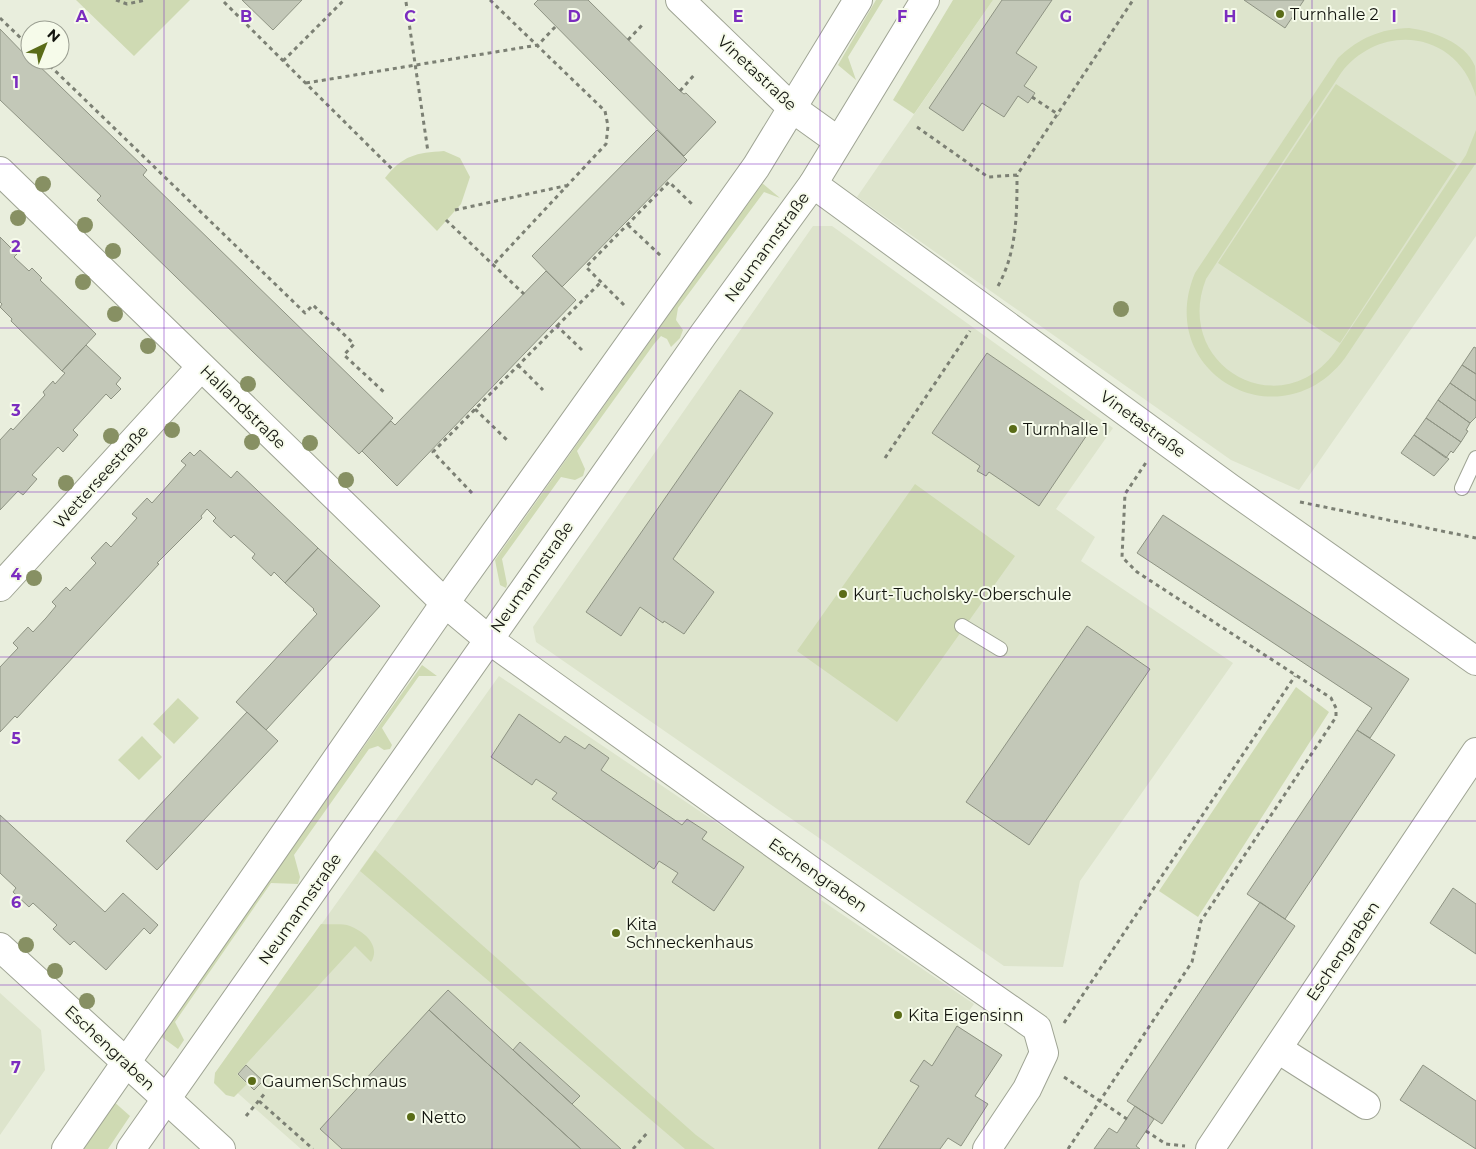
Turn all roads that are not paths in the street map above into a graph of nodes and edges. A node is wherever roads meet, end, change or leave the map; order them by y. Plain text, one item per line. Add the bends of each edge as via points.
1 (680, 0) edge
2 (858, 0) edge
3 (926, 0) edge
4 (792, 108) junction
5 (838, 141) junction
6 (0, 171) edge
7 (813, 184) junction
8 (201, 367) junction
9 (1476, 458) edge
10 (1462, 488) dead end
11 (0, 588) edge
12 (445, 603) junction
13 (962, 626) dead end
14 (488, 639) junction
15 (1000, 649) dead end
16 (1476, 661) edge
17 (1476, 752) edge
18 (0, 947) edge
19 (1278, 1049) junction
20 (126, 1063) junction
21 (167, 1100) junction
22 (1366, 1105) dead end
23 (66, 1149) edge
24 (131, 1149) edge
25 (221, 1149) edge
26 (987, 1149) edge
27 (1210, 1149) edge

1 - 4 street, Vinetastraße
2 - 4 street
3 - 5 street, Neumannstraße
4 - 5 street, Vinetastraße
4 - 12 street via 756,167
5 - 7 street, Neumannstraße
6 - 8 street, Hallandstraße
7 - 14 street, Neumannstraße
7 - 16 street, Vinetastraße
8 - 11 street, Wetterseestraße
8 - 12 street, Hallandstraße
9 - 10 lane
12 - 14 street, Hallandstraße
12 - 20 street
13 - 15 lane
14 - 21 street, Neumannstraße
14 - 26 street, Eschengraben via 1037,1028 1042,1057 1026,1089
17 - 19 street, Eschengraben
18 - 20 street, Eschengraben
19 - 22 street
19 - 27 street, Eschengraben
20 - 21 street, Eschengraben
20 - 23 street
21 - 24 street, Neumannstraße
21 - 25 street, Eschengraben

